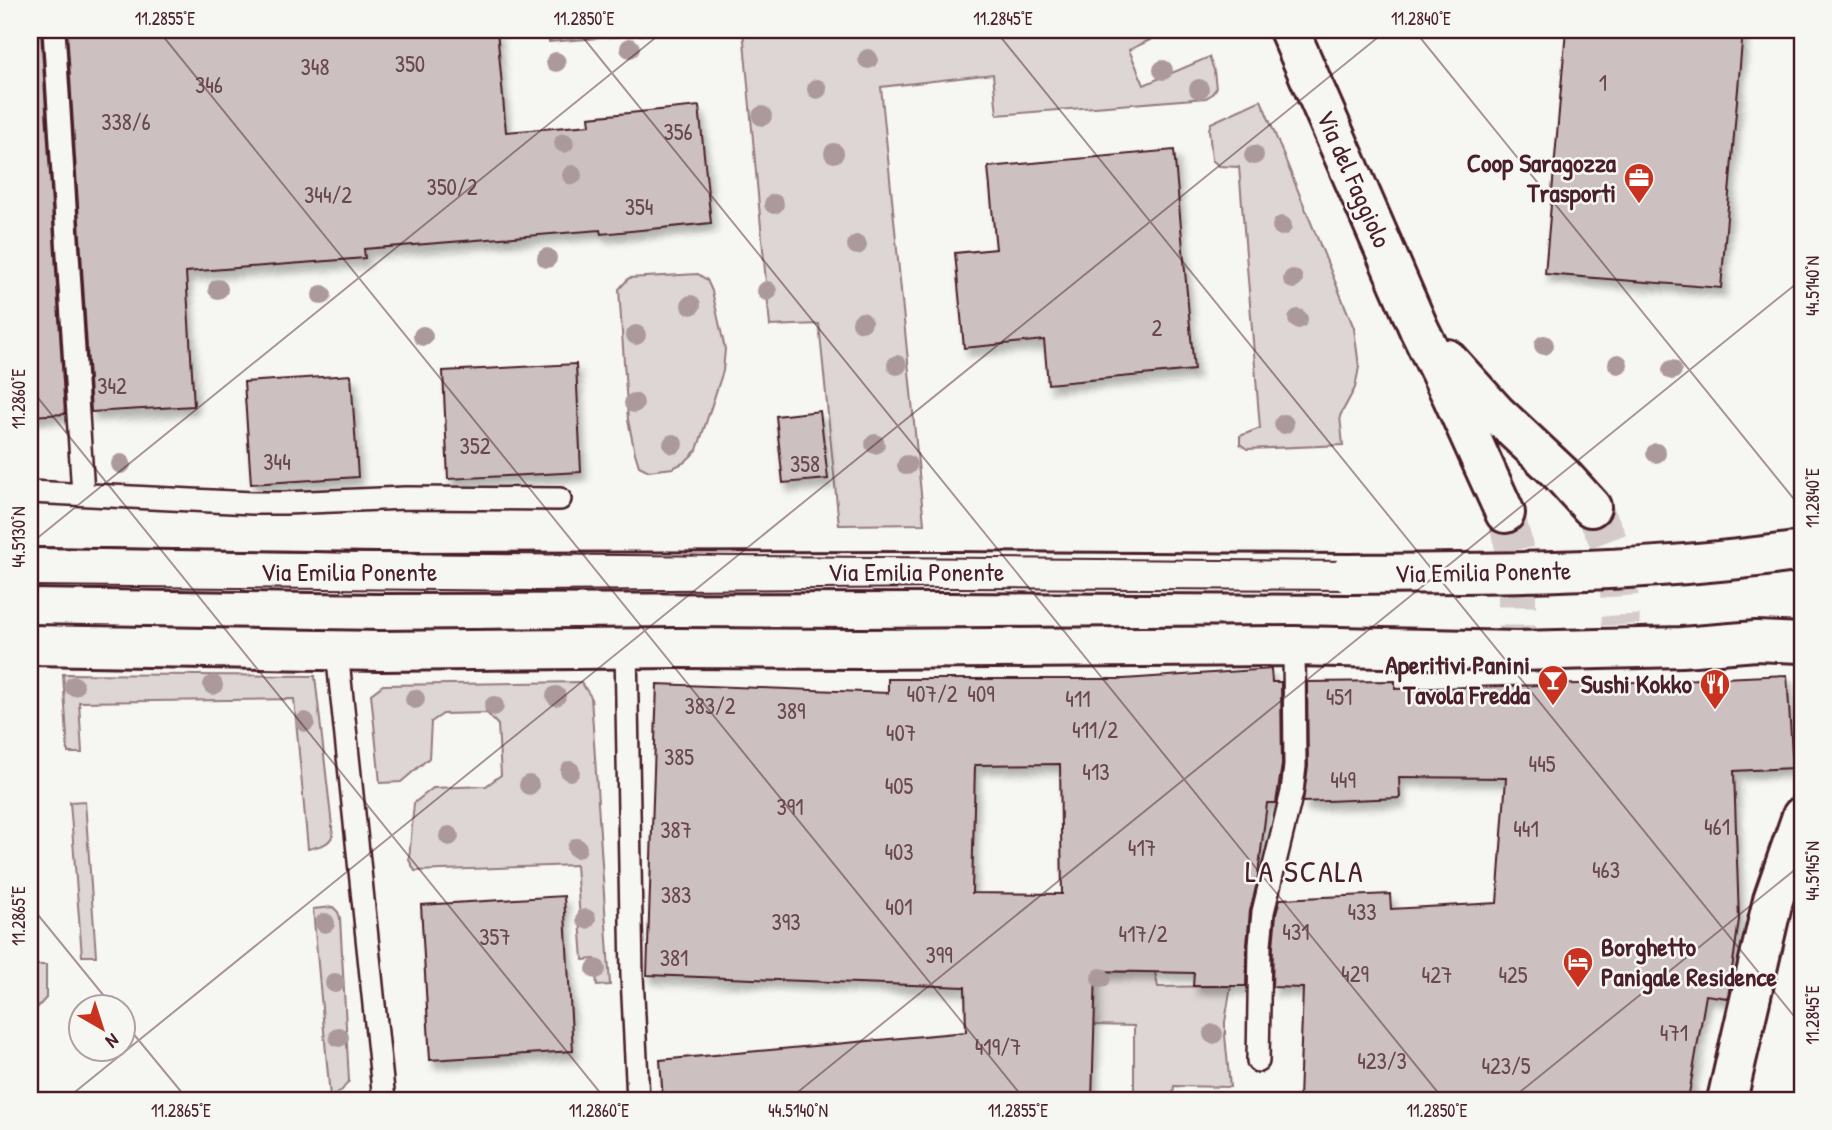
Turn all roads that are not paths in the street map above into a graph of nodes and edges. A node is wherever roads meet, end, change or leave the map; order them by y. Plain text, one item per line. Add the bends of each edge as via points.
1 (54, 30) edge
2 (1289, 30) edge
3 (1419, 329) junction
4 (30, 492) edge
5 (83, 494) junction
6 (560, 499) dead end
7 (1591, 507) tunnel mouth
8 (1505, 513) tunnel mouth
9 (1802, 551) edge
10 (30, 568) edge
11 (1802, 643) edge
12 (30, 645) edge
13 (1294, 646) junction
14 (626, 648) junction
15 (337, 651) junction
16 (1802, 816) edge
17 (1258, 1061) dead end
18 (384, 1100) edge
19 (638, 1100) edge
20 (1727, 1100) edge

1 - 5 lane
2 - 3 street, Via del Faggiolo
3 - 7 street, Via del Faggiolo
3 - 8 street, Via del Faggiolo
4 - 5 lane
5 - 6 lane via 285,503
9 - 10 street, Via Emilia Ponente, bridge via 1647,568 1495,573 377,573
11 - 13 street via 1756,641 1682,647 1620,637
12 - 15 street
13 - 14 street
13 - 17 lane via 1295,765 1263,912
14 - 15 street
14 - 19 lane
15 - 18 lane
16 - 20 street via 1773,900

